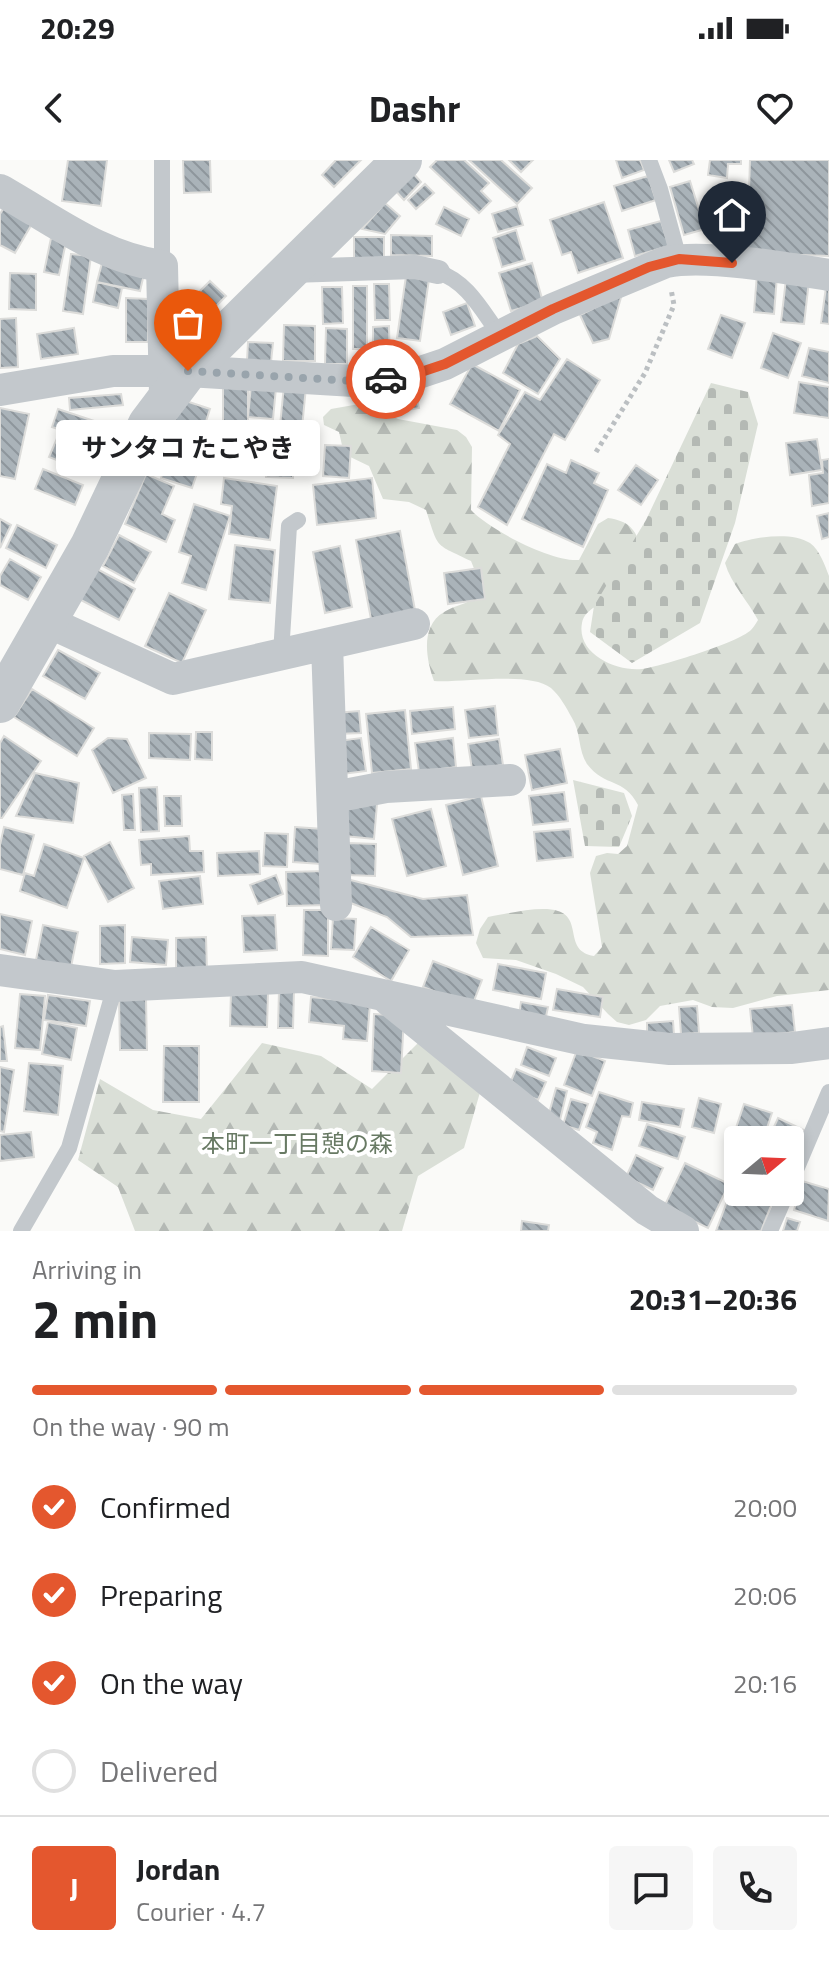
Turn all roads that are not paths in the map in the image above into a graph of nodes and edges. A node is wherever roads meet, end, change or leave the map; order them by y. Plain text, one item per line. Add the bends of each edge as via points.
1 (162, 160) edge
2 (402, 160) edge
3 (649, 160) edge
4 (0, 190) edge
5 (673, 261) junction
6 (162, 266) junction
7 (291, 271) junction
8 (438, 272) joint
9 (829, 275) edge
10 (500, 335) junction
11 (173, 380) junction
12 (0, 390) edge
13 (298, 520) dead end
14 (48, 622) junction
15 (414, 624) dead end
16 (327, 644) junction
17 (281, 654) junction
18 (0, 703) edge
19 (510, 780) dead end
20 (334, 797) junction
21 (336, 905) dead end
22 (0, 970) edge
23 (115, 986) junction
24 (387, 998) junction
25 (829, 1043) edge
26 (829, 1092) edge
27 (804, 1151) edge
28 (781, 1206) edge
29 (21, 1231) edge
30 (683, 1231) edge
31 (770, 1231) edge

1 - 6 lane
2 - 7 street
3 - 5 lane
4 - 6 street via 94,246
5 - 9 street
5 - 10 street
6 - 11 street
7 - 8 street via 415,267
7 - 11 street
8 - 10 lane via 464,286
10 - 11 street via 445,364 382,379
11 - 12 street via 113,371
11 - 14 street
13 - 17 lane via 289,526
14 - 17 street via 173,679
14 - 18 street
15 - 16 street
16 - 17 street
16 - 20 street
19 - 20 street via 386,787
20 - 21 street
22 - 23 street
23 - 24 street via 302,977
23 - 29 lane via 69,1148
24 - 25 street via 584,1040 670,1049
24 - 30 street via 647,1210
26 - 27 lane
28 - 31 lane

